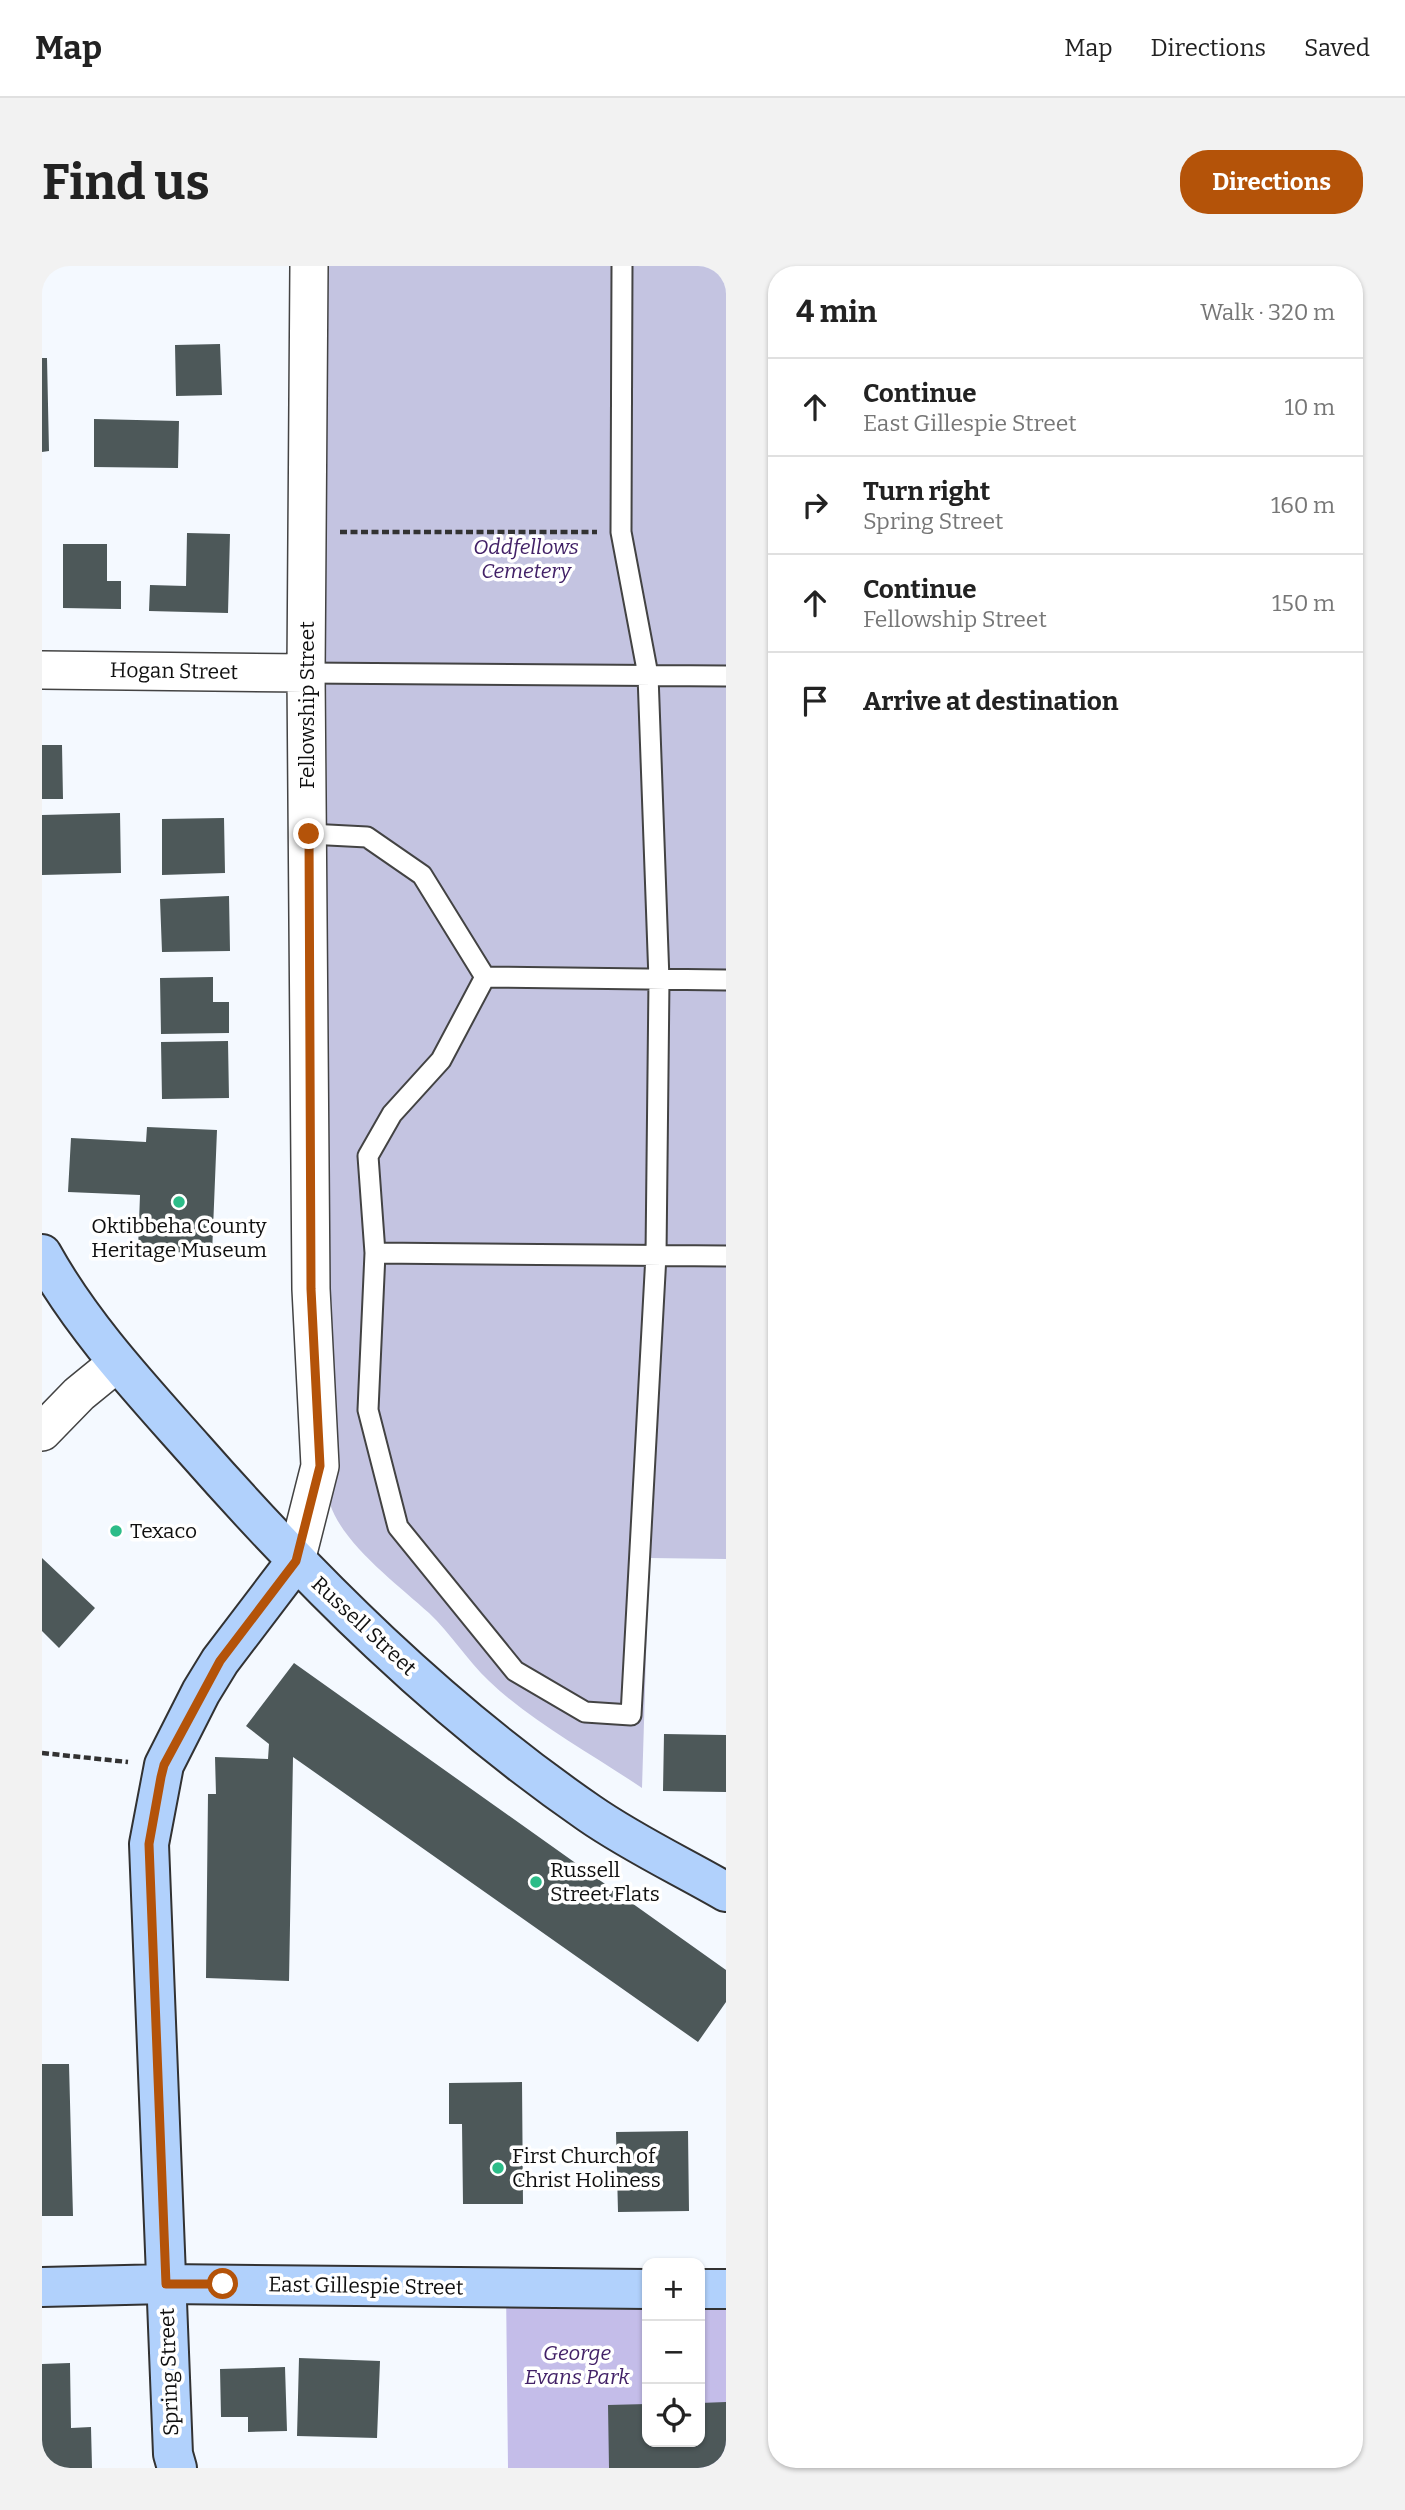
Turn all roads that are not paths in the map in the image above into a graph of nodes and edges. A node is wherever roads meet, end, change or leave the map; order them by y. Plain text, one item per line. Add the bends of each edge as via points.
1 (309, 266) edge
2 (622, 266) edge
3 (42, 670) edge
4 (306, 673) junction
5 (648, 675) junction
6 (726, 676) edge
7 (309, 834) junction
8 (485, 977) junction
9 (659, 979) junction
10 (726, 980) edge
11 (375, 1253) junction
12 (42, 1254) edge
13 (656, 1255) junction
14 (726, 1256) edge
15 (117, 1363) junction
16 (42, 1432) edge
17 (296, 1561) junction
18 (726, 1892) edge
19 (166, 2284) junction
20 (42, 2287) edge
21 (642, 2289) edge
22 (705, 2289) edge
23 (726, 2289) edge
24 (177, 2468) edge

1 - 4 street, Fellowship Street
2 - 5 lane via 621,532
3 - 4 street, Hogan Street
4 - 5 lane
4 - 7 street, Fellowship Street
5 - 6 lane
5 - 9 lane
7 - 8 lane via 367,837 422,874
7 - 17 street, Fellowship Street via 311,1289 320,1466
8 - 9 lane
8 - 11 lane via 441,1059 392,1114 368,1156
9 - 10 lane
9 - 13 lane
11 - 13 lane
11 - 13 lane via 368,1410 398,1527 515,1671 585,1712 631,1715
12 - 15 street, Russell Street
13 - 14 lane
15 - 16 street
15 - 17 street, Russell Street
17 - 18 street, Russell Street via 460,1715 590,1814
17 - 19 street, Spring Street via 220,1661 195,1704 164,1765 149,1844
19 - 20 street, East Gillespie Street
19 - 21 street, East Gillespie Street
19 - 24 street, Spring Street
22 - 23 street

